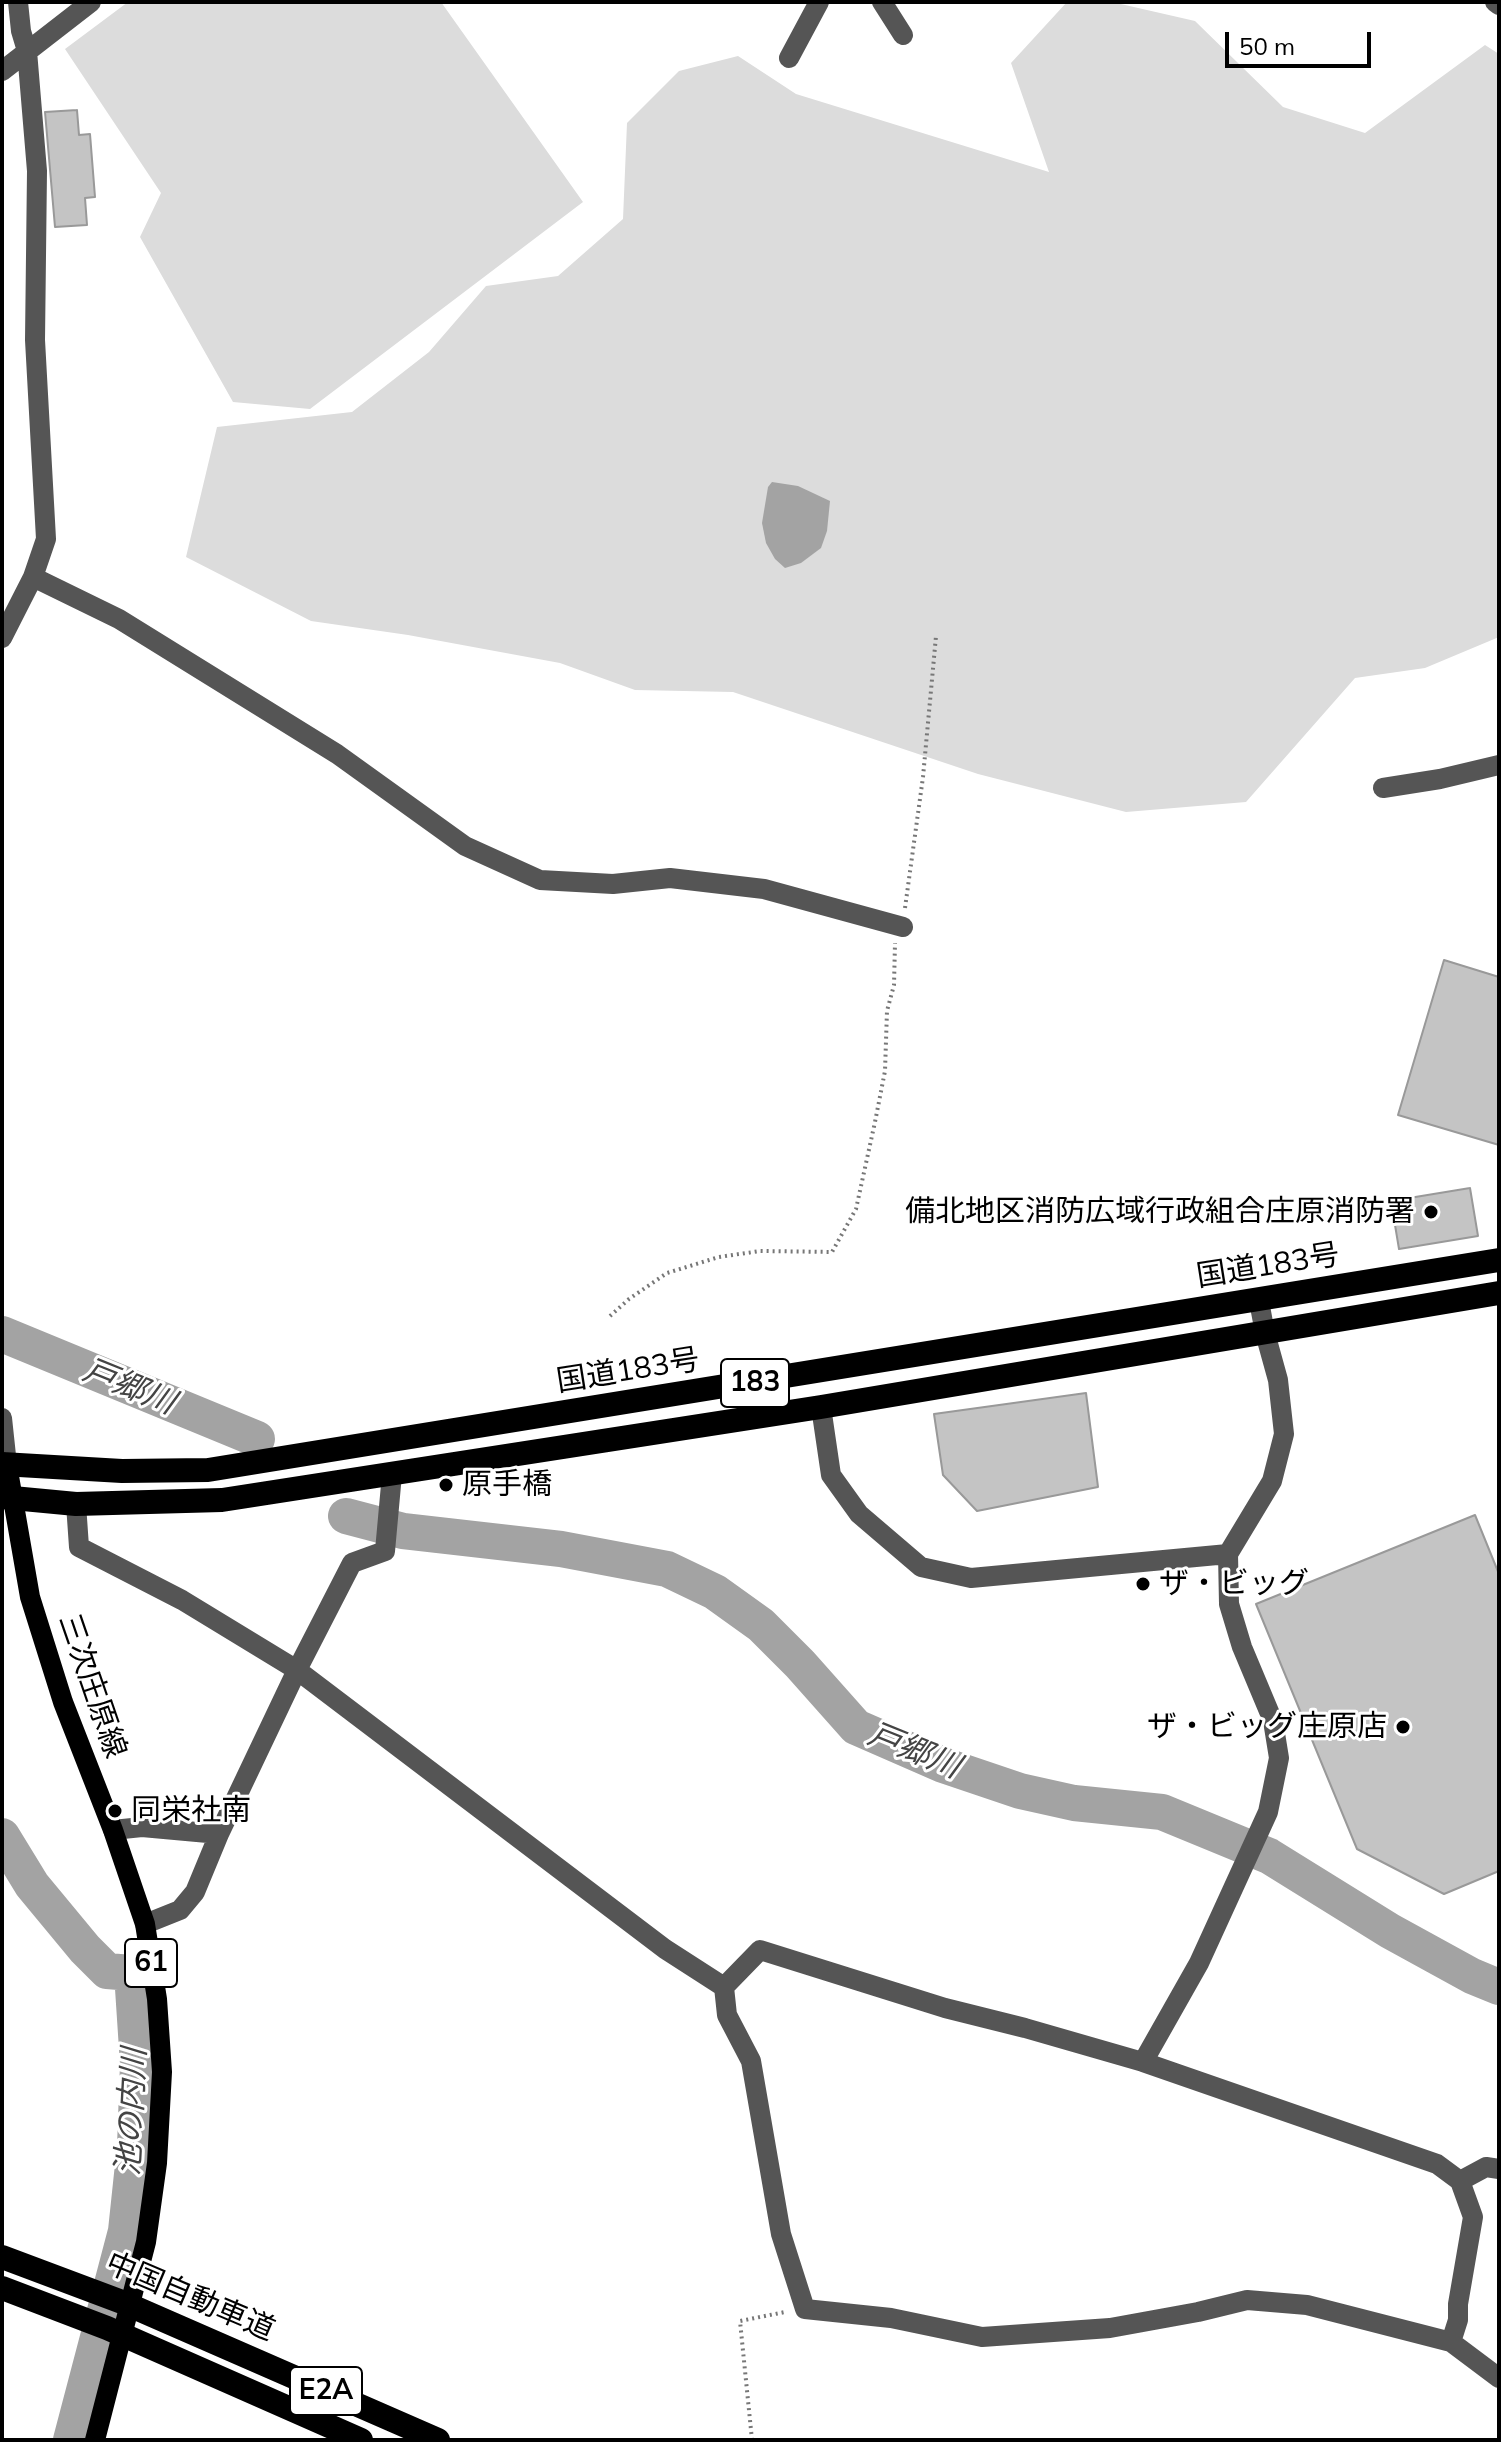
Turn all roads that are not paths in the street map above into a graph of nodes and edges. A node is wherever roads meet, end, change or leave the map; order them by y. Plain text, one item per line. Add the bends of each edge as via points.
1 (18, 2) edge
2 (91, 2) edge
3 (819, 2) edge
4 (882, 2) edge
5 (903, 35) dead end
6 (27, 51) junction
7 (789, 58) dead end
8 (2, 71) edge
9 (33, 577) junction
10 (2, 638) edge
11 (1499, 765) edge
12 (1383, 788) dead end
13 (903, 927) road end
14 (1499, 1260) edge
15 (1499, 1293) edge
16 (1259, 1301) junction
17 (1265, 1333) junction
18 (821, 1407) junction
19 (2, 1418) edge
20 (5, 1465) edge
21 (392, 1474) junction
22 (8, 1498) edge
23 (76, 1504) junction
24 (1228, 1554) junction
25 (297, 1670) junction
26 (113, 1830) junction
27 (219, 1834) junction
28 (145, 1924) junction
29 (724, 1987) junction
30 (1143, 2062) junction
31 (1499, 2169) edge
32 (1460, 2181) junction
33 (2, 2257) edge
34 (2, 2288) edge
35 (1451, 2342) junction
36 (1499, 2378) edge
37 (95, 2440) edge
38 (361, 2440) edge
39 (438, 2440) edge

1 - 6 street
2 - 6 street
3 - 7 street
4 - 5 street
6 - 8 street
6 - 9 street via 37,171 35,340 46,539
9 - 10 street
9 - 13 street via 119,619 337,754 465,846 540,880 613,884 670,878 764,889
11 - 12 street
14 - 16 highway, 国道183号 / 183
15 - 17 highway, 183
16 - 17 street
16 - 20 highway, 国道183号 / 183 via 208,1470
17 - 18 highway, 183
17 - 24 street via 1278,1380 1284,1434 1272,1481
18 - 21 highway, 183
18 - 24 street via 831,1475 859,1514 921,1567 971,1578
19 - 20 street
20 - 22 main road, 三次庄原線 / 61
21 - 23 highway, 183 via 222,1500
21 - 25 street via 385,1551 352,1563
22 - 23 highway, 183
22 - 26 main road, 三次庄原線 / 61 via 30,1597 63,1702
23 - 25 street via 79,1547 182,1600
24 - 30 street via 1229,1604 1273,1721 1279,1758 1268,1812 1199,1963
25 - 27 street
25 - 29 street via 665,1949
26 - 27 street via 142,1827
26 - 28 main road, 三次庄原線 / 61
27 - 28 street via 195,1892 180,1910
28 - 37 main road, 三次庄原線 / 61 via 162,2072 157,2163 146,2242
29 - 30 street via 760,1950
29 - 35 street via 727,2015 751,2061 781,2234 805,2309 891,2318 982,2337 1110,2328 1247,2300 1307,2305
30 - 32 street via 1437,2164
31 - 32 street via 1486,2167
32 - 35 street via 1473,2217
33 - 39 highway, 中国自動車道 / E2A via 122,2302
34 - 38 highway, 中国自動車道 / E2A via 107,2328
35 - 36 street

